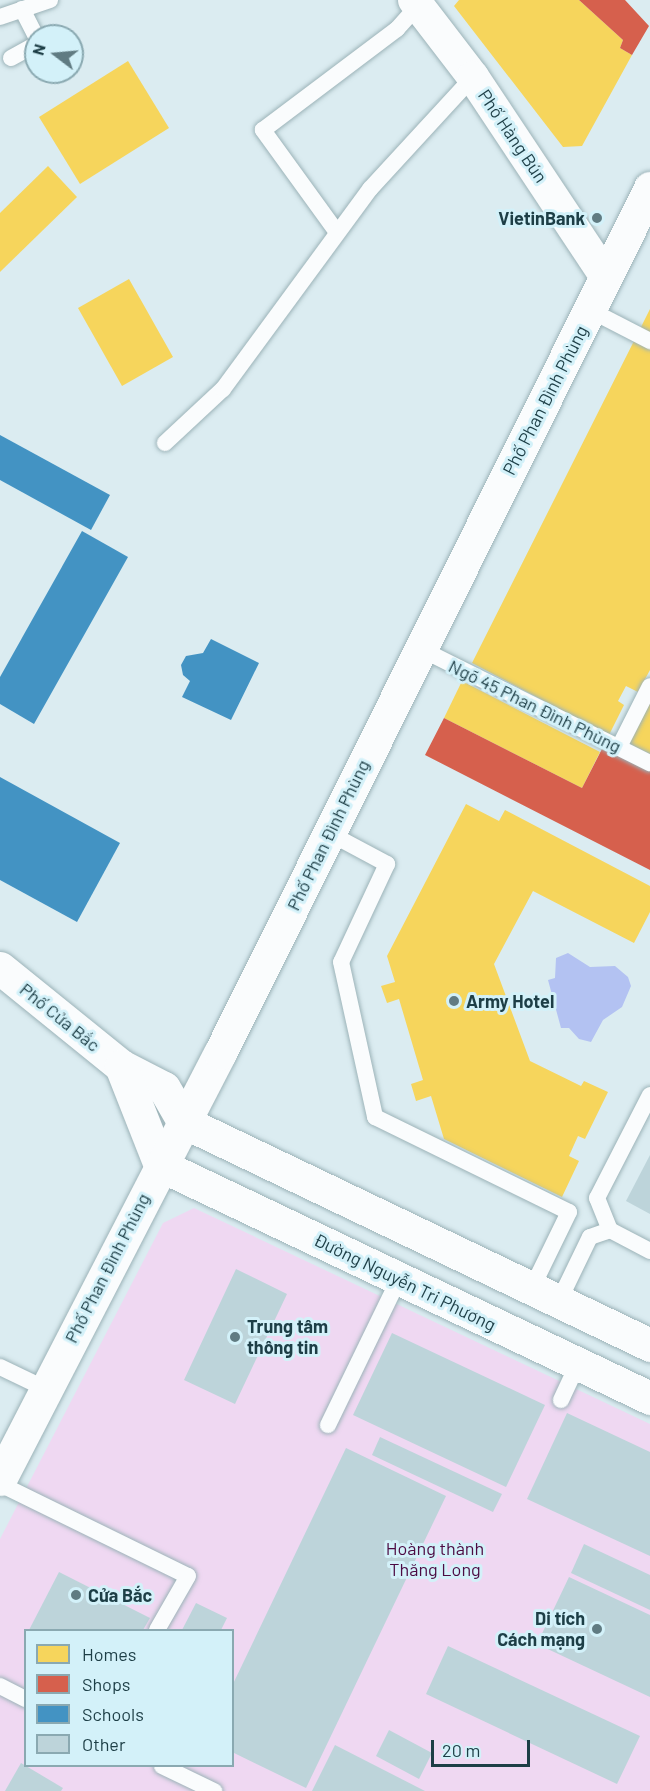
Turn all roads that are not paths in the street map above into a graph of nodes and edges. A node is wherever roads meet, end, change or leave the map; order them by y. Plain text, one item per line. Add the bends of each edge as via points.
1 (50, 0) edge
2 (416, 3) edge
3 (22, 9) junction
4 (0, 17) edge
5 (30, 24) edge
6 (24, 51) edge
7 (11, 58) dead end
8 (473, 77) junction
9 (650, 188) edge
10 (336, 231) junction
11 (606, 277) junction
12 (590, 310) junction
13 (650, 341) edge
14 (165, 443) dead end
15 (421, 649) junction
16 (650, 687) edge
17 (619, 747) junction
18 (650, 763) edge
19 (329, 833) junction
20 (0, 968) edge
21 (121, 1066) junction
22 (650, 1095) edge
23 (184, 1122) junction
24 (160, 1165) junction
25 (610, 1230) junction
26 (650, 1251) edge
27 (399, 1279) junction
28 (546, 1295) junction
29 (650, 1345) edge
30 (578, 1364) junction
31 (0, 1367) edge
32 (46, 1389) junction
33 (650, 1398) edge
34 (561, 1400) dead end
35 (328, 1425) dead end
36 (1, 1475) edge
37 (158, 1629) edge
38 (0, 1686) edge
39 (24, 1698) edge
40 (164, 1767) edge
41 (214, 1791) edge

1 - 3 lane
2 - 8 street, Phố Hàng Bún
2 - 10 lane via 397,29 263,130
3 - 4 lane
3 - 5 lane
6 - 7 lane
8 - 10 lane
8 - 11 street, Phố Hàng Bún
9 - 11 main road, Phố Phan Đình Phùng
10 - 14 lane via 223,389
11 - 12 main road, Phố Phan Đình Phùng
12 - 13 lane
12 - 15 main road, Phố Phan Đình Phùng
15 - 17 lane, Ngõ 45 Phan Đình Phùng
15 - 19 main road, Phố Phan Đình Phùng
16 - 17 lane
17 - 18 lane, Ngõ 45 Phan Đình Phùng
19 - 23 main road, Phố Phan Đình Phùng
19 - 28 lane via 387,864 341,962 375,1117 569,1212
20 - 21 main road, Phố Cửa Bắc
21 - 23 main road, Phố Cửa Bắc via 164,1089
21 - 24 main road, Phố Cửa Bắc
22 - 25 lane via 597,1198
23 - 24 main road, Phố Phan Đình Phùng
23 - 28 main road
24 - 27 main road, Đường Nguyễn Tri Phương
24 - 32 main road, Phố Phan Đình Phùng
25 - 26 lane
25 - 28 lane via 590,1237
27 - 30 main road, Đường Nguyễn Tri Phương
27 - 35 lane
28 - 29 main road
30 - 33 main road, Đường Nguyễn Tri Phương
30 - 34 lane
31 - 32 lane
32 - 36 main road, Phố Phan Đình Phùng
36 - 37 lane via 188,1576
38 - 39 lane
40 - 41 lane

